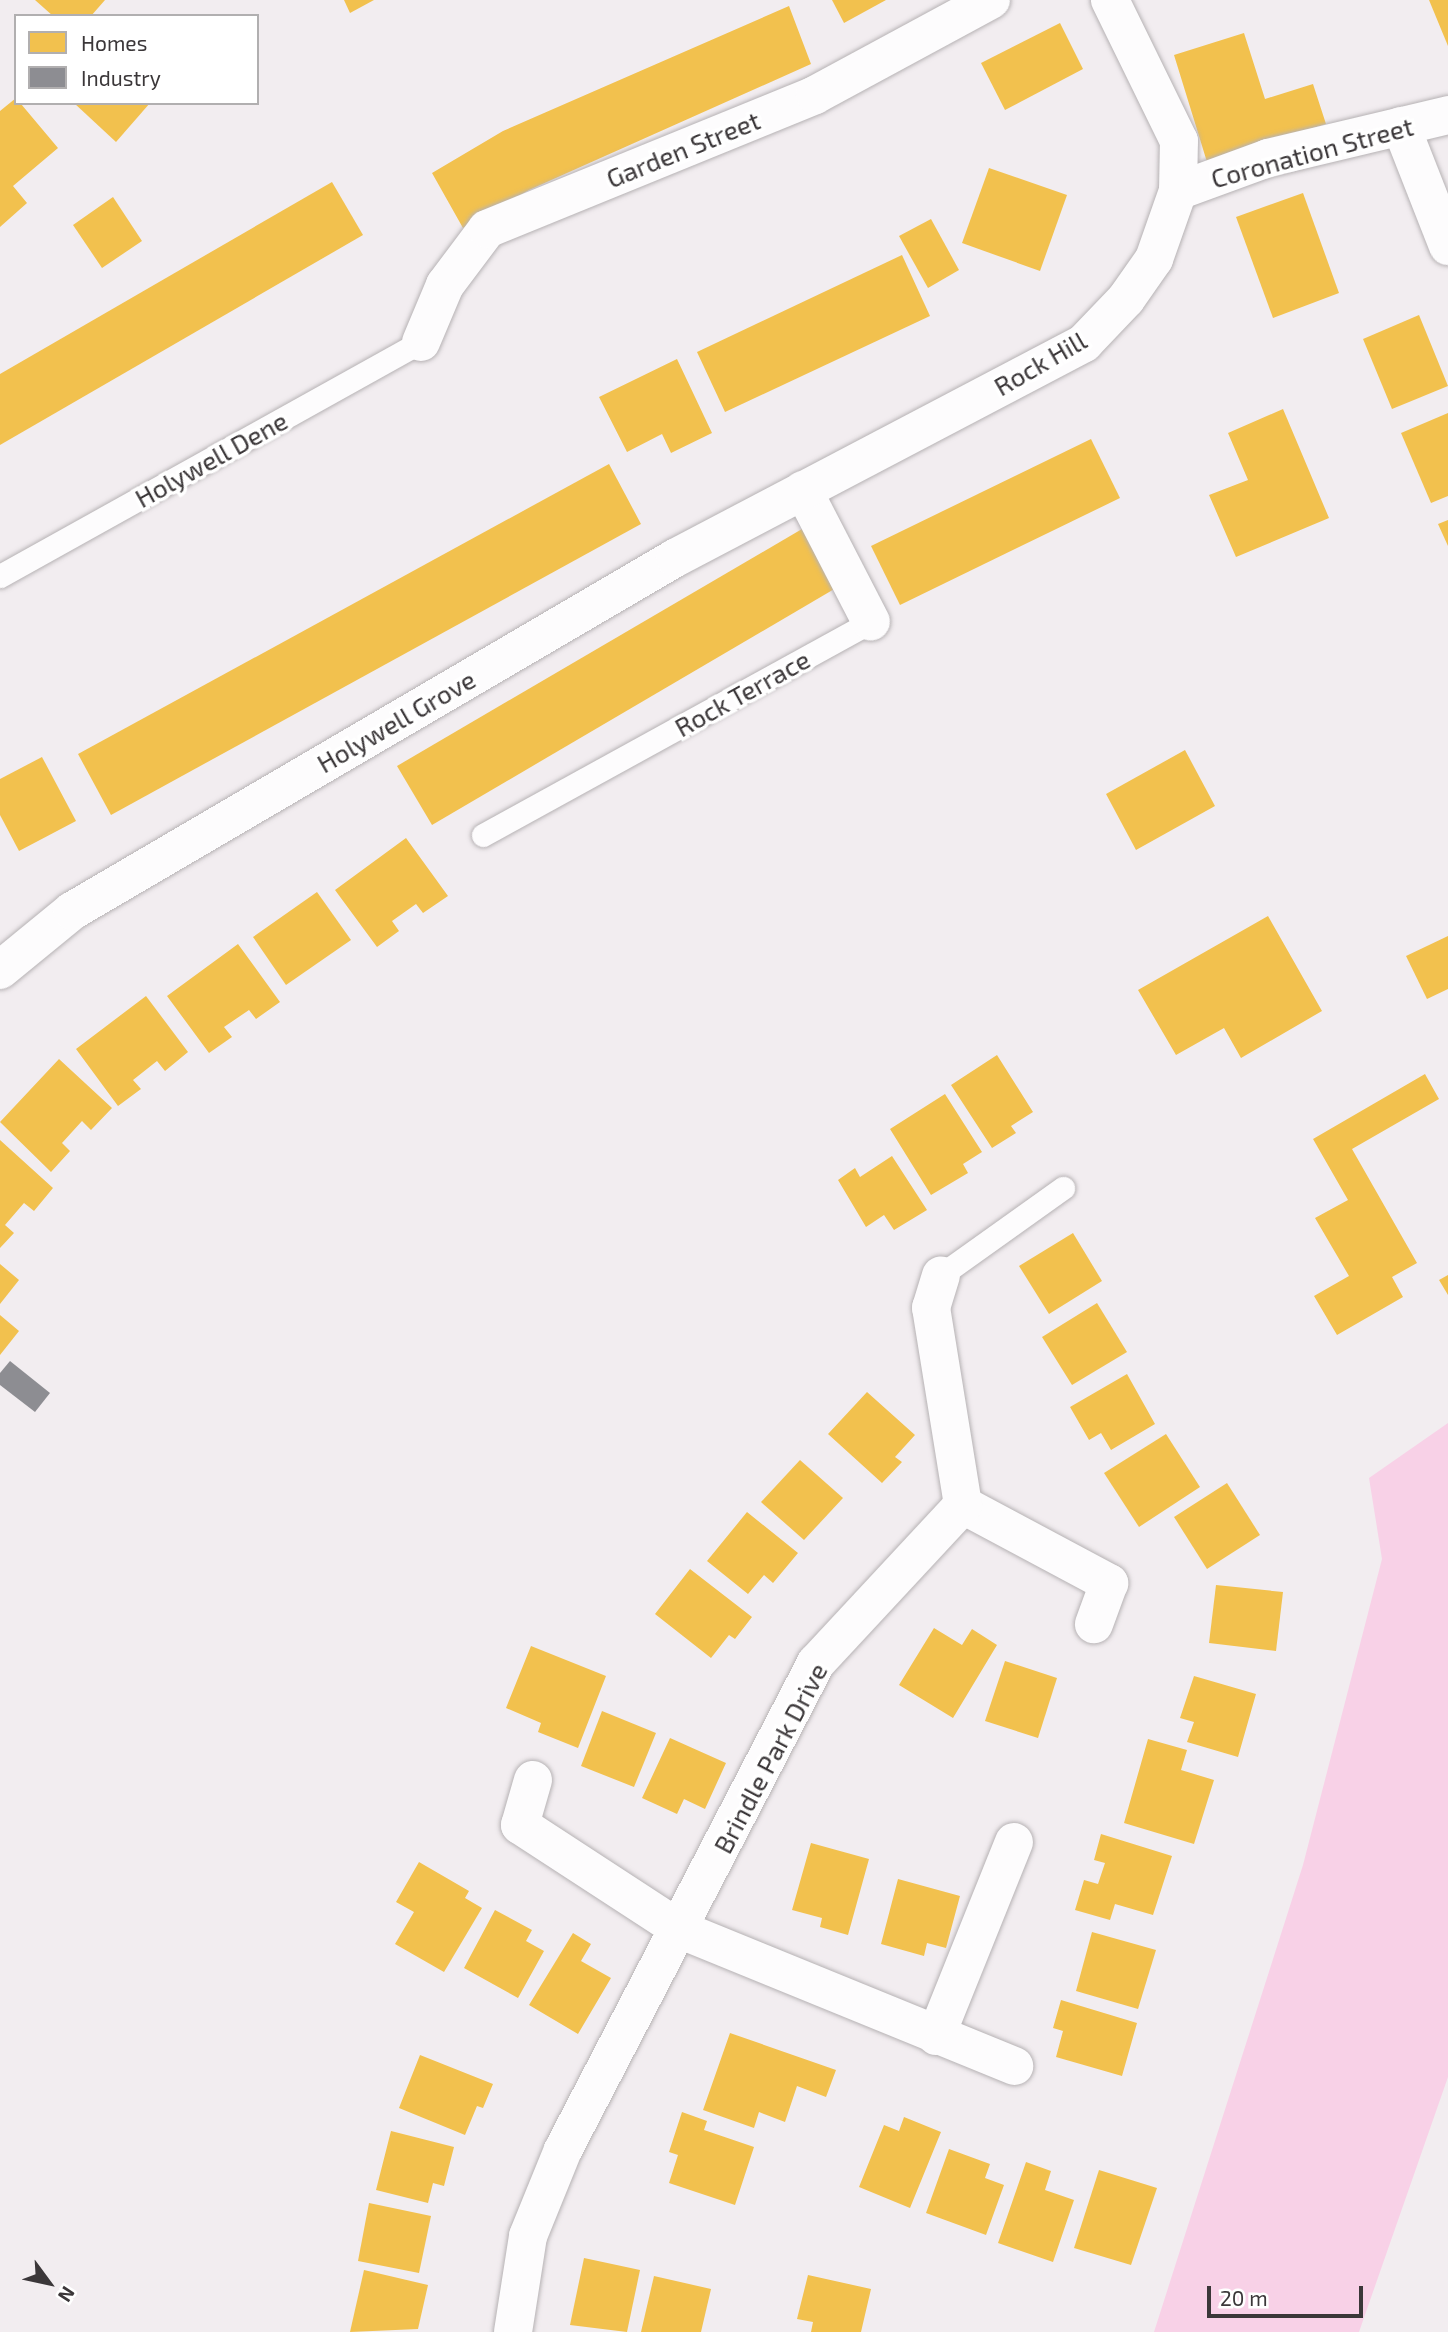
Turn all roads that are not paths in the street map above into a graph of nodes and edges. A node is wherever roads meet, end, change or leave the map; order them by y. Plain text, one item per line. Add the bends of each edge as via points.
1 (991, 0) edge
2 (1110, 0) edge
3 (1448, 115) edge
4 (1401, 126) junction
5 (1178, 191) junction
6 (1448, 246) edge
7 (421, 342) joint
8 (803, 489) junction
9 (0, 576) edge
10 (871, 622) joint
11 (483, 835) dead end
12 (0, 970) edge
13 (1063, 1188) dead end
14 (941, 1275) joint
15 (963, 1505) junction
16 (1094, 1624) dead end
17 (533, 1780) dead end
18 (1014, 1842) dead end
19 (681, 1930) junction
20 (936, 2036) junction
21 (1014, 2066) dead end
22 (513, 2332) edge

1 - 7 street, Garden Street via 815,95 487,229 445,285
2 - 5 street, Rock Hill via 1179,141
3 - 4 street, Coronation Street
4 - 5 street, Coronation Street via 1268,159
4 - 6 street
5 - 8 street, Rock Hill via 1154,259 1126,299 1084,343
7 - 9 lane, Holywell Dene
8 - 10 street, Rock Terrace
8 - 12 street, Holywell Grove via 675,558 72,911
10 - 11 lane, Rock Terrace
13 - 14 lane
14 - 15 street via 931,1308
15 - 16 street via 1109,1583
15 - 19 street, Brindle Park Drive via 816,1664
17 - 19 street via 520,1825
18 - 20 street
19 - 20 street
19 - 22 street, Brindle Park Drive via 563,2150 528,2236
20 - 21 street

